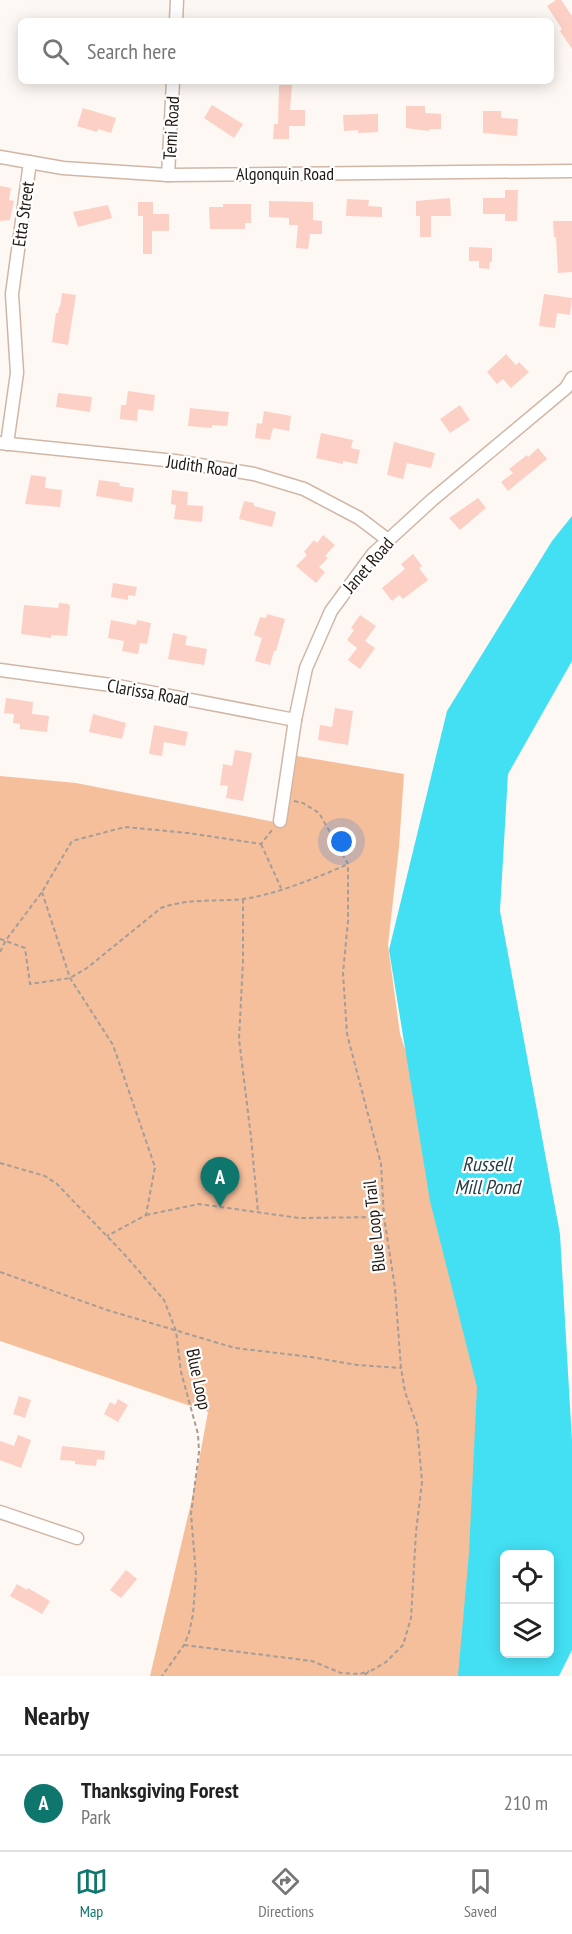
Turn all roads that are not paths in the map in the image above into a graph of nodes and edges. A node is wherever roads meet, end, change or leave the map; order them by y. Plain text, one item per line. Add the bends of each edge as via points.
1 (177, 0) edge
2 (176, 18) edge
3 (173, 84) edge
4 (0, 157) edge
5 (30, 162) junction
6 (572, 171) edge
7 (168, 175) junction
8 (572, 378) edge
9 (4, 443) edge
10 (388, 540) junction
11 (0, 670) edge
12 (296, 720) junction
13 (280, 821) road end
14 (0, 1512) edge
15 (77, 1538) dead end

1 - 2 street
3 - 7 street, Temi Road
4 - 5 street, Algonquin Road
5 - 7 street, Algonquin Road
5 - 9 street, Etta Street via 12,294 17,374
6 - 7 street, Algonquin Road
8 - 10 street, Janet Road via 566,388 505,436
9 - 10 street, Judith Road via 175,461 254,474 304,489 359,518
10 - 12 street, Janet Road via 331,611 306,668
11 - 12 street, Clarissa Road via 118,686
12 - 13 street, Janet Road
14 - 15 street

